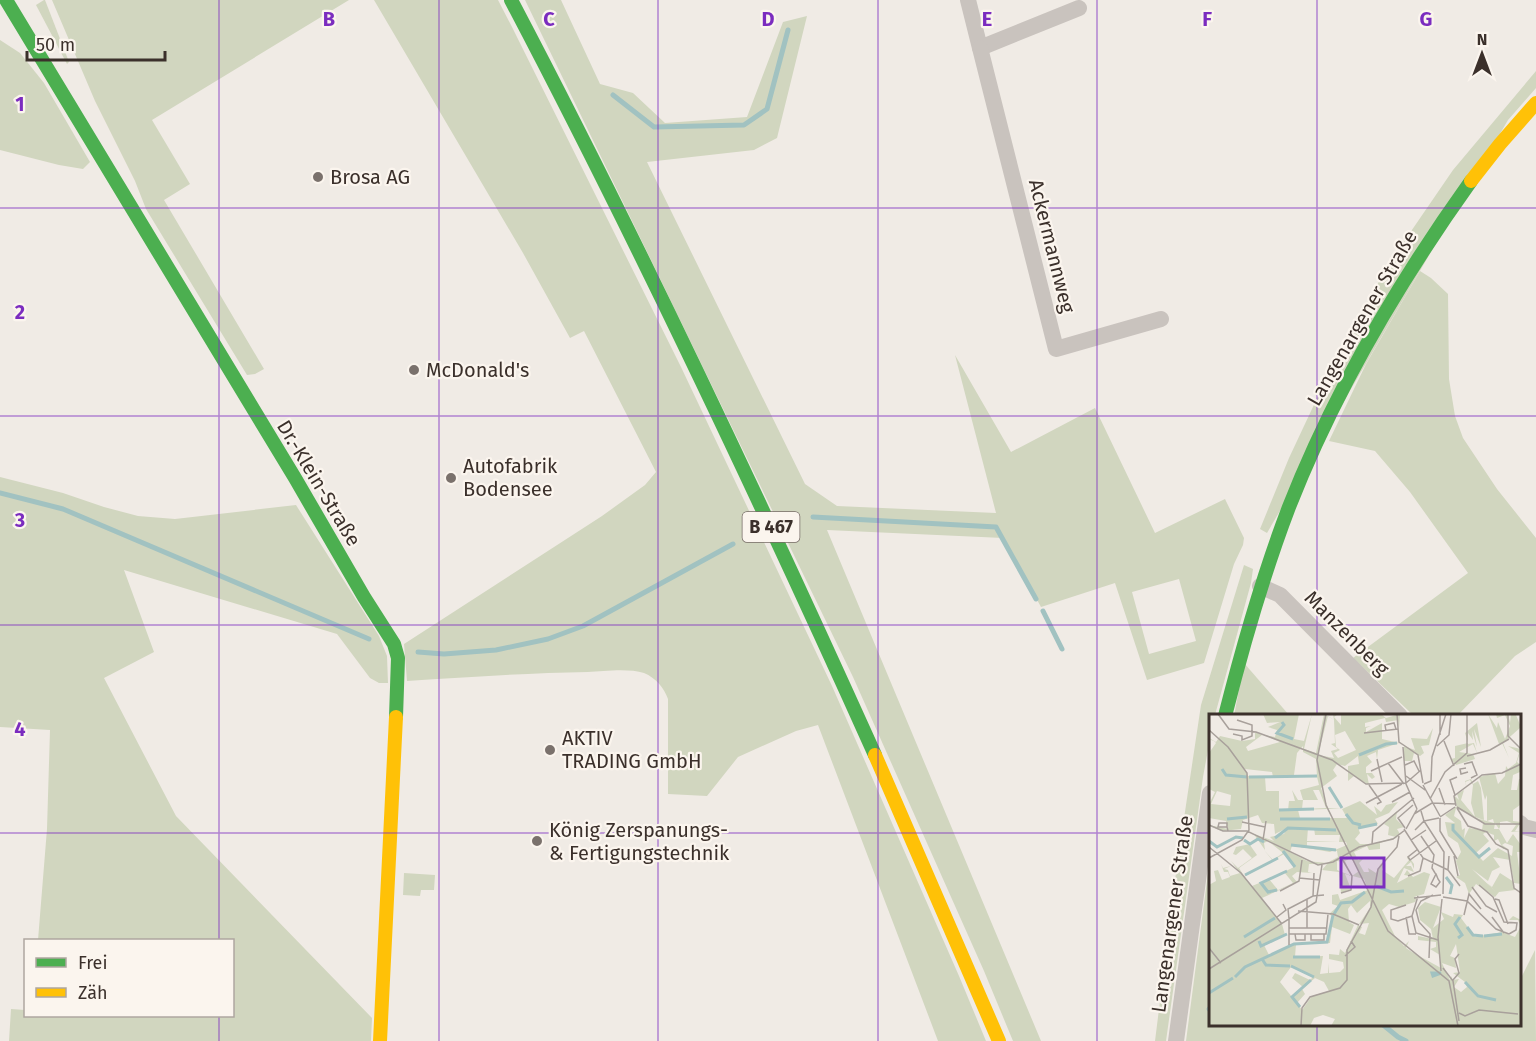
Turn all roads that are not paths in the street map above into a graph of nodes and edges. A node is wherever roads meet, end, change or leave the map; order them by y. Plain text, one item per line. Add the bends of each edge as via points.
1 (6, 0) edge
2 (511, 0) edge
3 (968, 0) edge
4 (1079, 8) dead end
5 (980, 48) junction
6 (1536, 103) edge
7 (1161, 319) dead end
8 (1260, 586) junction
9 (1225, 714) edge
10 (1398, 714) edge
11 (1209, 800) edge
12 (1521, 824) edge
13 (1536, 830) edge
14 (380, 1041) edge
15 (999, 1041) edge
16 (1176, 1041) edge

1 - 14 street, Dr.-Klein-Straße via 394,644 398,679
2 - 15 street, B 467 via 606,184 806,601
3 - 5 street, Ackermannweg
4 - 5 street
5 - 7 street, Ackermannweg via 1056,349
6 - 8 street, Langenargener Straße via 1453,206 1360,354 1314,449
8 - 9 street, Langenargener Straße
8 - 10 street, Manzenberg via 1280,595
11 - 16 street, Langenargener Straße
12 - 13 street

